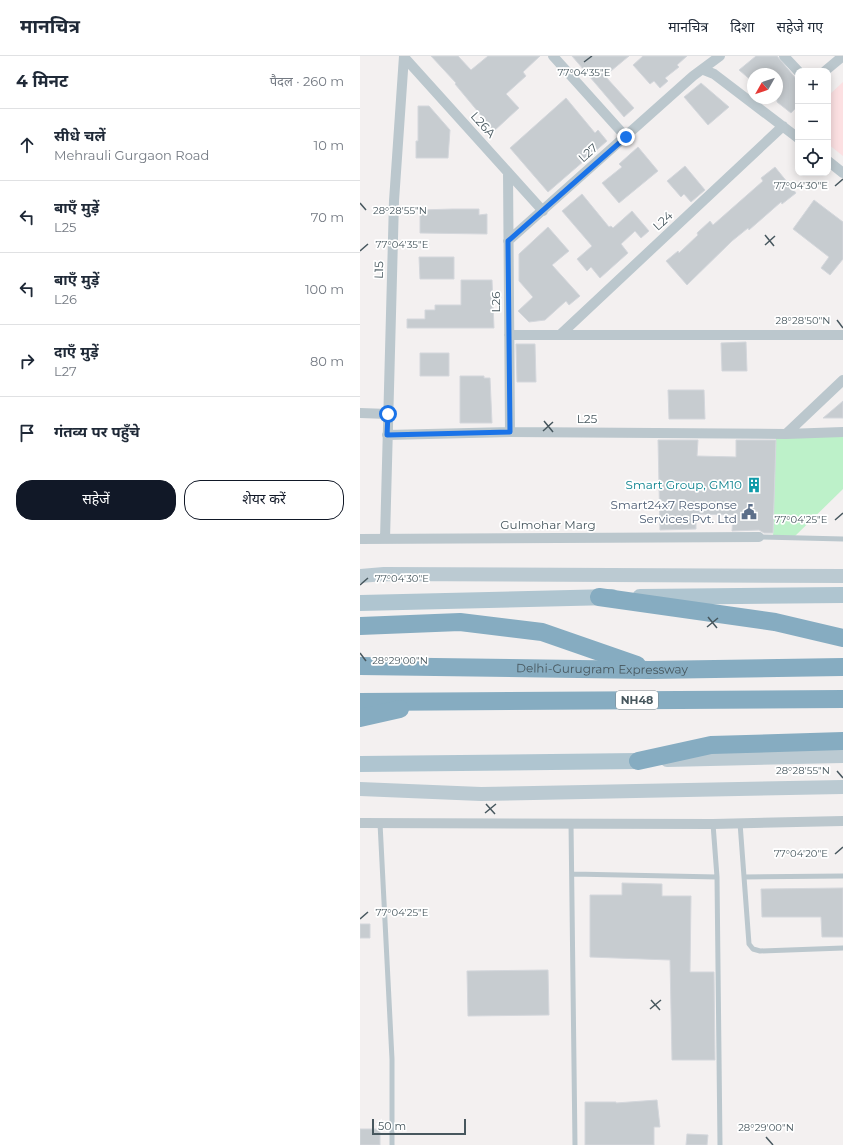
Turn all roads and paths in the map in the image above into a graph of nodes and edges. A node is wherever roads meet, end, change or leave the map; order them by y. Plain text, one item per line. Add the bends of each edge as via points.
1 (404, 56) edge
2 (554, 56) edge
3 (720, 56) edge
4 (784, 56) edge
5 (843, 56) edge
6 (795, 68) edge
7 (829, 68) edge
8 (704, 70) junction
9 (783, 126) junction
10 (795, 136) edge
11 (626, 137) junction
12 (831, 163) edge
13 (508, 172) junction
14 (843, 173) edge
15 (543, 211) junction
16 (508, 241) junction
17 (561, 334) junction
18 (509, 335) junction
19 (843, 335) edge
20 (843, 380) edge
21 (360, 414) edge
22 (388, 414) junction
23 (510, 432) junction
24 (843, 432) edge
25 (786, 434) junction
26 (387, 435) junction
27 (760, 538) joint
28 (360, 539) edge
29 (385, 539) junction
30 (843, 540) edge
31 (360, 576) edge
32 (843, 576) edge
33 (843, 595) edge
34 (600, 597) junction
35 (360, 603) edge
36 (360, 626) edge
37 (843, 638) edge
38 (360, 666) edge
39 (843, 667) edge
40 (649, 670) junction
41 (843, 699) edge
42 (360, 702) edge
43 (430, 702) junction
44 (360, 718) edge
45 (843, 741) edge
46 (843, 756) edge
47 (638, 761) junction
48 (360, 764) edge
49 (843, 787) edge
50 (360, 789) edge
51 (843, 821) edge
52 (360, 823) edge
53 (380, 823) junction
54 (571, 823) junction
55 (740, 823) junction
56 (713, 824) junction
57 (573, 874) junction
58 (843, 876) edge
59 (717, 877) junction
60 (744, 877) junction
61 (843, 948) edge
62 (392, 1145) edge
63 (574, 1145) edge
64 (720, 1145) edge

1 - 13 street, L26A
1 - 22 street, L15 via 394,201
2 - 11 street
3 - 8 street, L27
4 - 6 street
5 - 7 street
8 - 9 street via 714,74
8 - 11 street, L27 via 693,76
9 - 10 street
9 - 17 street, L24
11 - 15 street, L27
12 - 14 street
13 - 15 street, L26A
13 - 16 street, L26
15 - 16 street, L27
16 - 18 street, L26
17 - 18 street
17 - 19 street
18 - 23 street, L26
20 - 25 street
21 - 22 street
22 - 26 street, L15
23 - 25 street, L25
23 - 26 street, L25
24 - 25 street, L25
26 - 29 street, L15
27 - 29 street, Gulmohar Marg
27 - 30 lane
28 - 29 street, Gulmohar Marg
31 - 32 main road
33 - 34 main road
34 - 35 main road
34 - 37 highway via 775,622
36 - 40 highway via 460,622 542,632
38 - 40 highway, Delhi-Gurugram Expressway
39 - 40 highway, Delhi-Gurugram Expressway
41 - 43 highway, NH48
42 - 43 highway, NH48
43 - 44 highway
45 - 47 highway via 710,745
46 - 47 main road
47 - 48 main road
49 - 50 main road via 481,794
51 - 55 street
52 - 53 street
53 - 54 street
53 - 62 lane via 391,1052
54 - 56 street
54 - 57 lane
55 - 56 street
55 - 60 lane
56 - 59 lane
57 - 59 lane
57 - 63 lane
58 - 60 lane
59 - 64 lane
60 - 61 lane via 747,937 748,944 753,949 760,951

